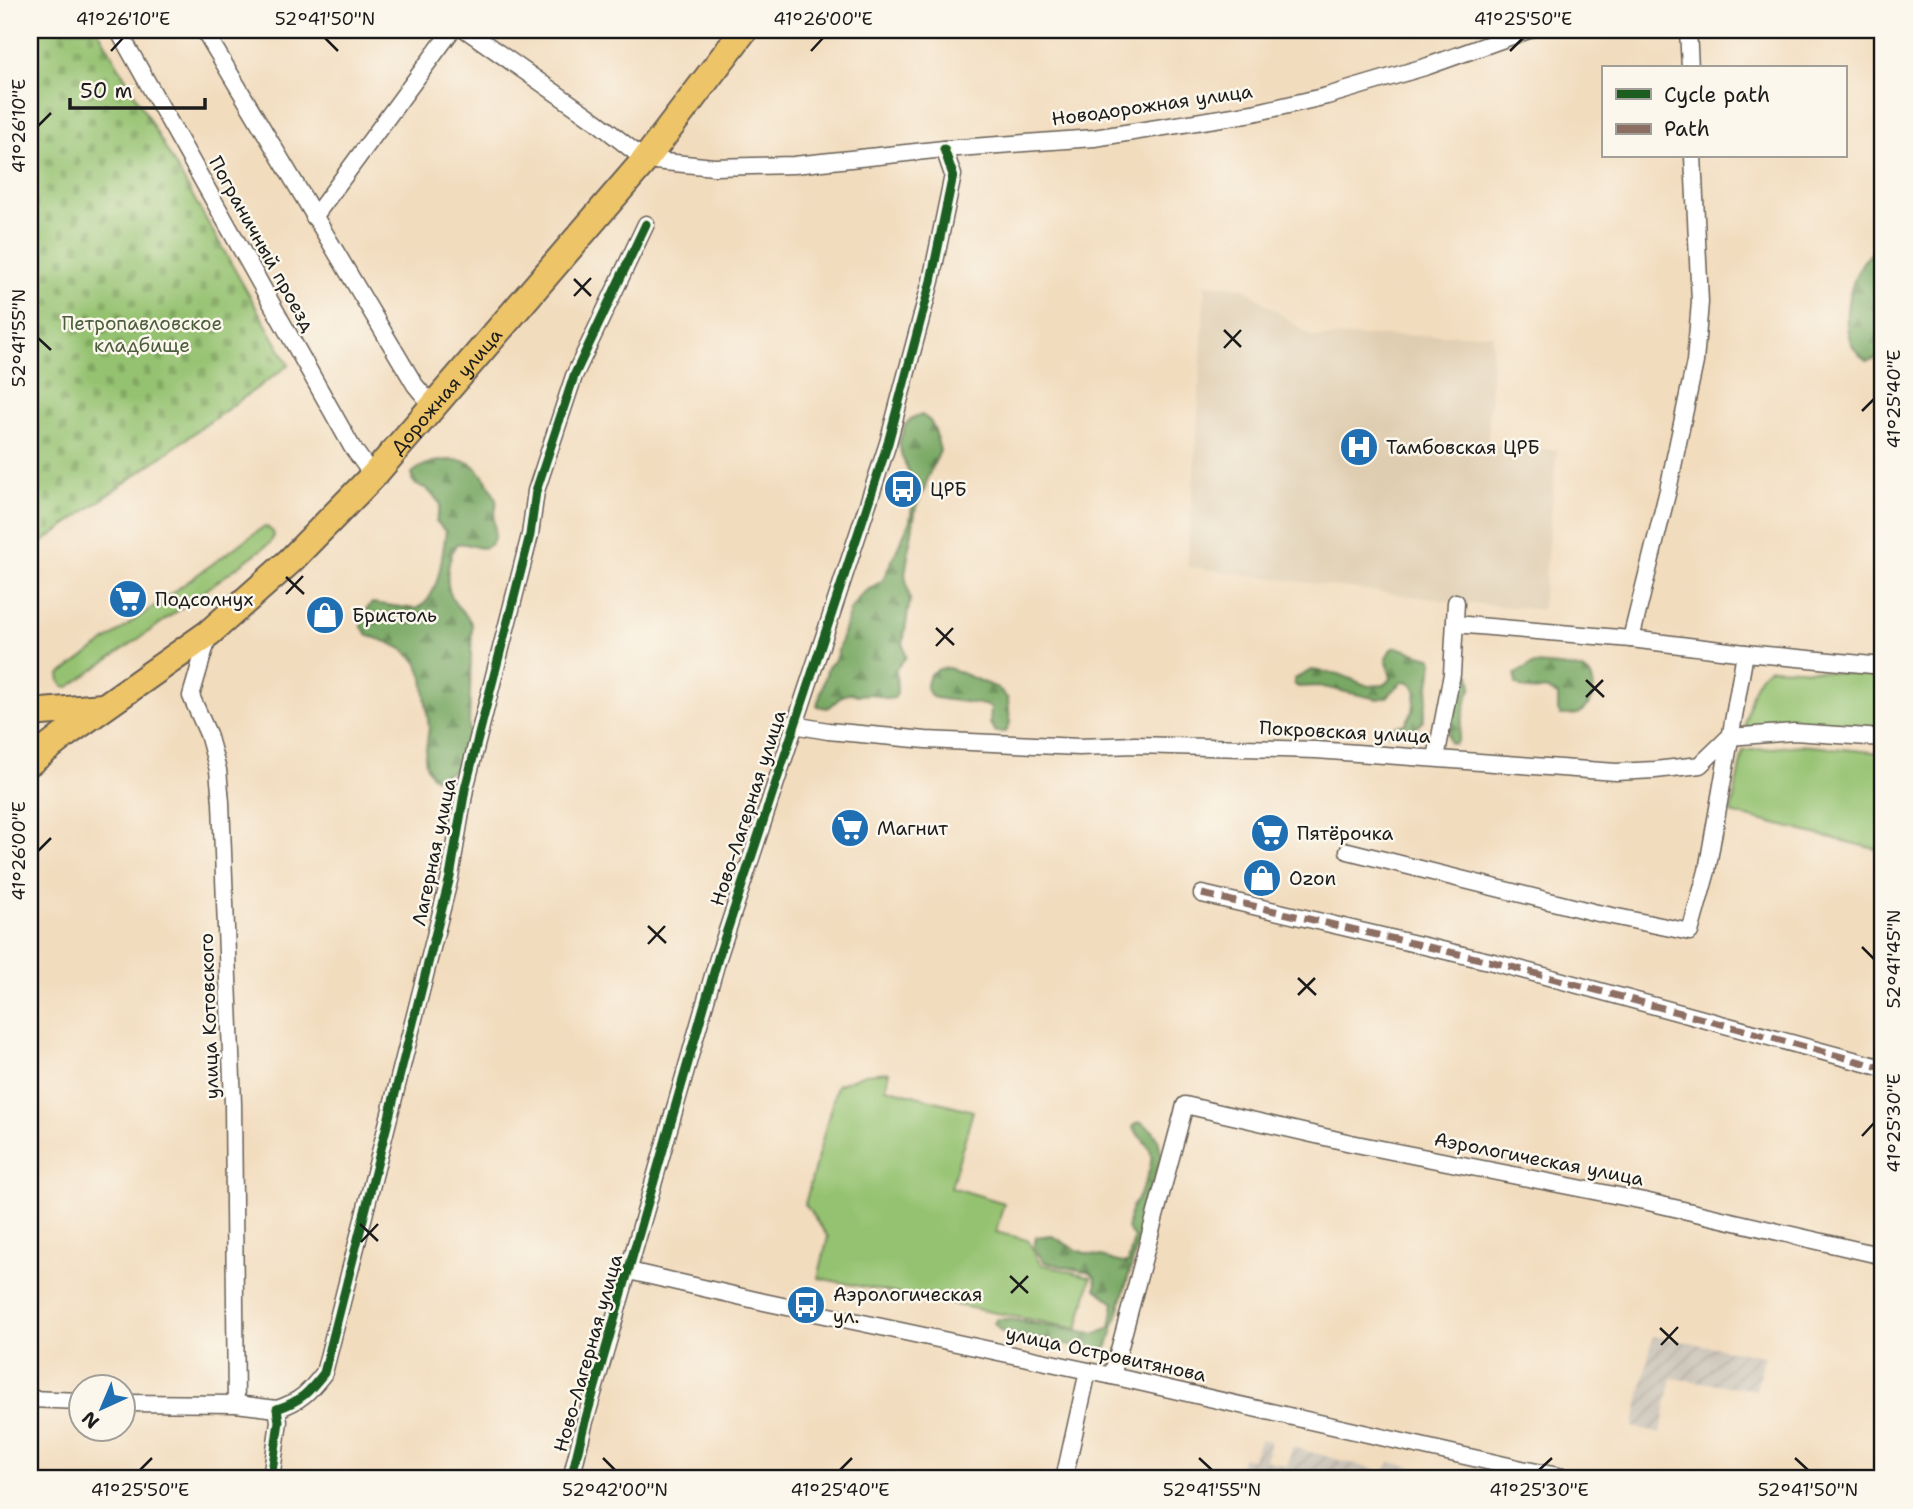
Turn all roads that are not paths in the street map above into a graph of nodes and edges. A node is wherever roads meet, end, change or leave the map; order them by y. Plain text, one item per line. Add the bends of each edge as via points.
1 (118, 30) edge
2 (204, 30) edge
3 (452, 30) edge
4 (466, 30) edge
5 (744, 30) edge
6 (1529, 30) edge
7 (1688, 30) edge
8 (1690, 66) edge
9 (944, 149) junction
10 (1693, 158) edge
11 (645, 160) junction
12 (314, 217) junction
13 (646, 224) dead end
14 (433, 407) junction
15 (373, 476) junction
16 (1456, 602) dead end
17 (1455, 624) junction
18 (209, 633) junction
19 (1631, 639) junction
20 (1745, 653) junction
21 (1883, 666) edge
22 (105, 707) junction
23 (30, 713) edge
24 (794, 725) junction
25 (1729, 737) junction
26 (1883, 738) edge
27 (1436, 758) junction
28 (30, 762) edge
29 (1348, 851) dead end
30 (1202, 894) dead end
31 (1883, 1068) edge
32 (1883, 1256) edge
33 (629, 1271) junction
34 (1088, 1371) junction
35 (1112, 1376) junction
36 (30, 1399) edge
37 (66, 1400) edge
38 (136, 1403) edge
39 (236, 1405) junction
40 (277, 1409) junction
41 (271, 1479) edge
42 (571, 1479) edge
43 (1064, 1479) edge
44 (1574, 1479) edge

1 - 15 street, Пограничный проезд via 352,447
2 - 12 street
3 - 12 street
4 - 11 street
5 - 11 main road, Дорожная улица
6 - 9 street, Новодорожная улица via 1415,70 1253,113 1094,138
7 - 8 street
9 - 11 street, Новодорожная улица via 794,165 699,167
9 - 24 street, Ново-Лагерная улица via 953,175 909,363 878,474
10 - 19 street via 1700,302 1695,362
11 - 14 main road, Дорожная улица
12 - 14 street via 415,385
13 - 40 street, Лагерная улица via 575,376 536,491 530,535 465,789 450,877 324,1373 308,1393
14 - 15 main road, Дорожная улица
15 - 18 main road, Дорожная улица via 290,561
16 - 17 street
17 - 19 street
17 - 27 street via 1452,674
18 - 22 main road, Дорожная улица
18 - 39 street, улица Котовского via 191,696 218,770 233,1104
19 - 20 street
20 - 21 street
20 - 25 street
22 - 23 main road
22 - 28 main road, Дорожная улица
24 - 27 street, Покровская улица via 939,741 1316,750
24 - 33 street, Ново-Лагерная улица via 715,969
25 - 26 street via 1794,732
25 - 27 street, Покровская улица via 1700,765 1655,771
25 - 29 street via 1707,871 1690,932
30 - 31 street via 1493,962
32 - 35 street, Аэрологическая улица via 1185,1105
33 - 34 street, улица Островитянова
33 - 42 street, Ново-Лагерная улица
34 - 35 street, улица Островитянова
34 - 43 street
35 - 44 street, улица Островитянова
36 - 37 street
38 - 39 street
39 - 40 street
40 - 41 street

